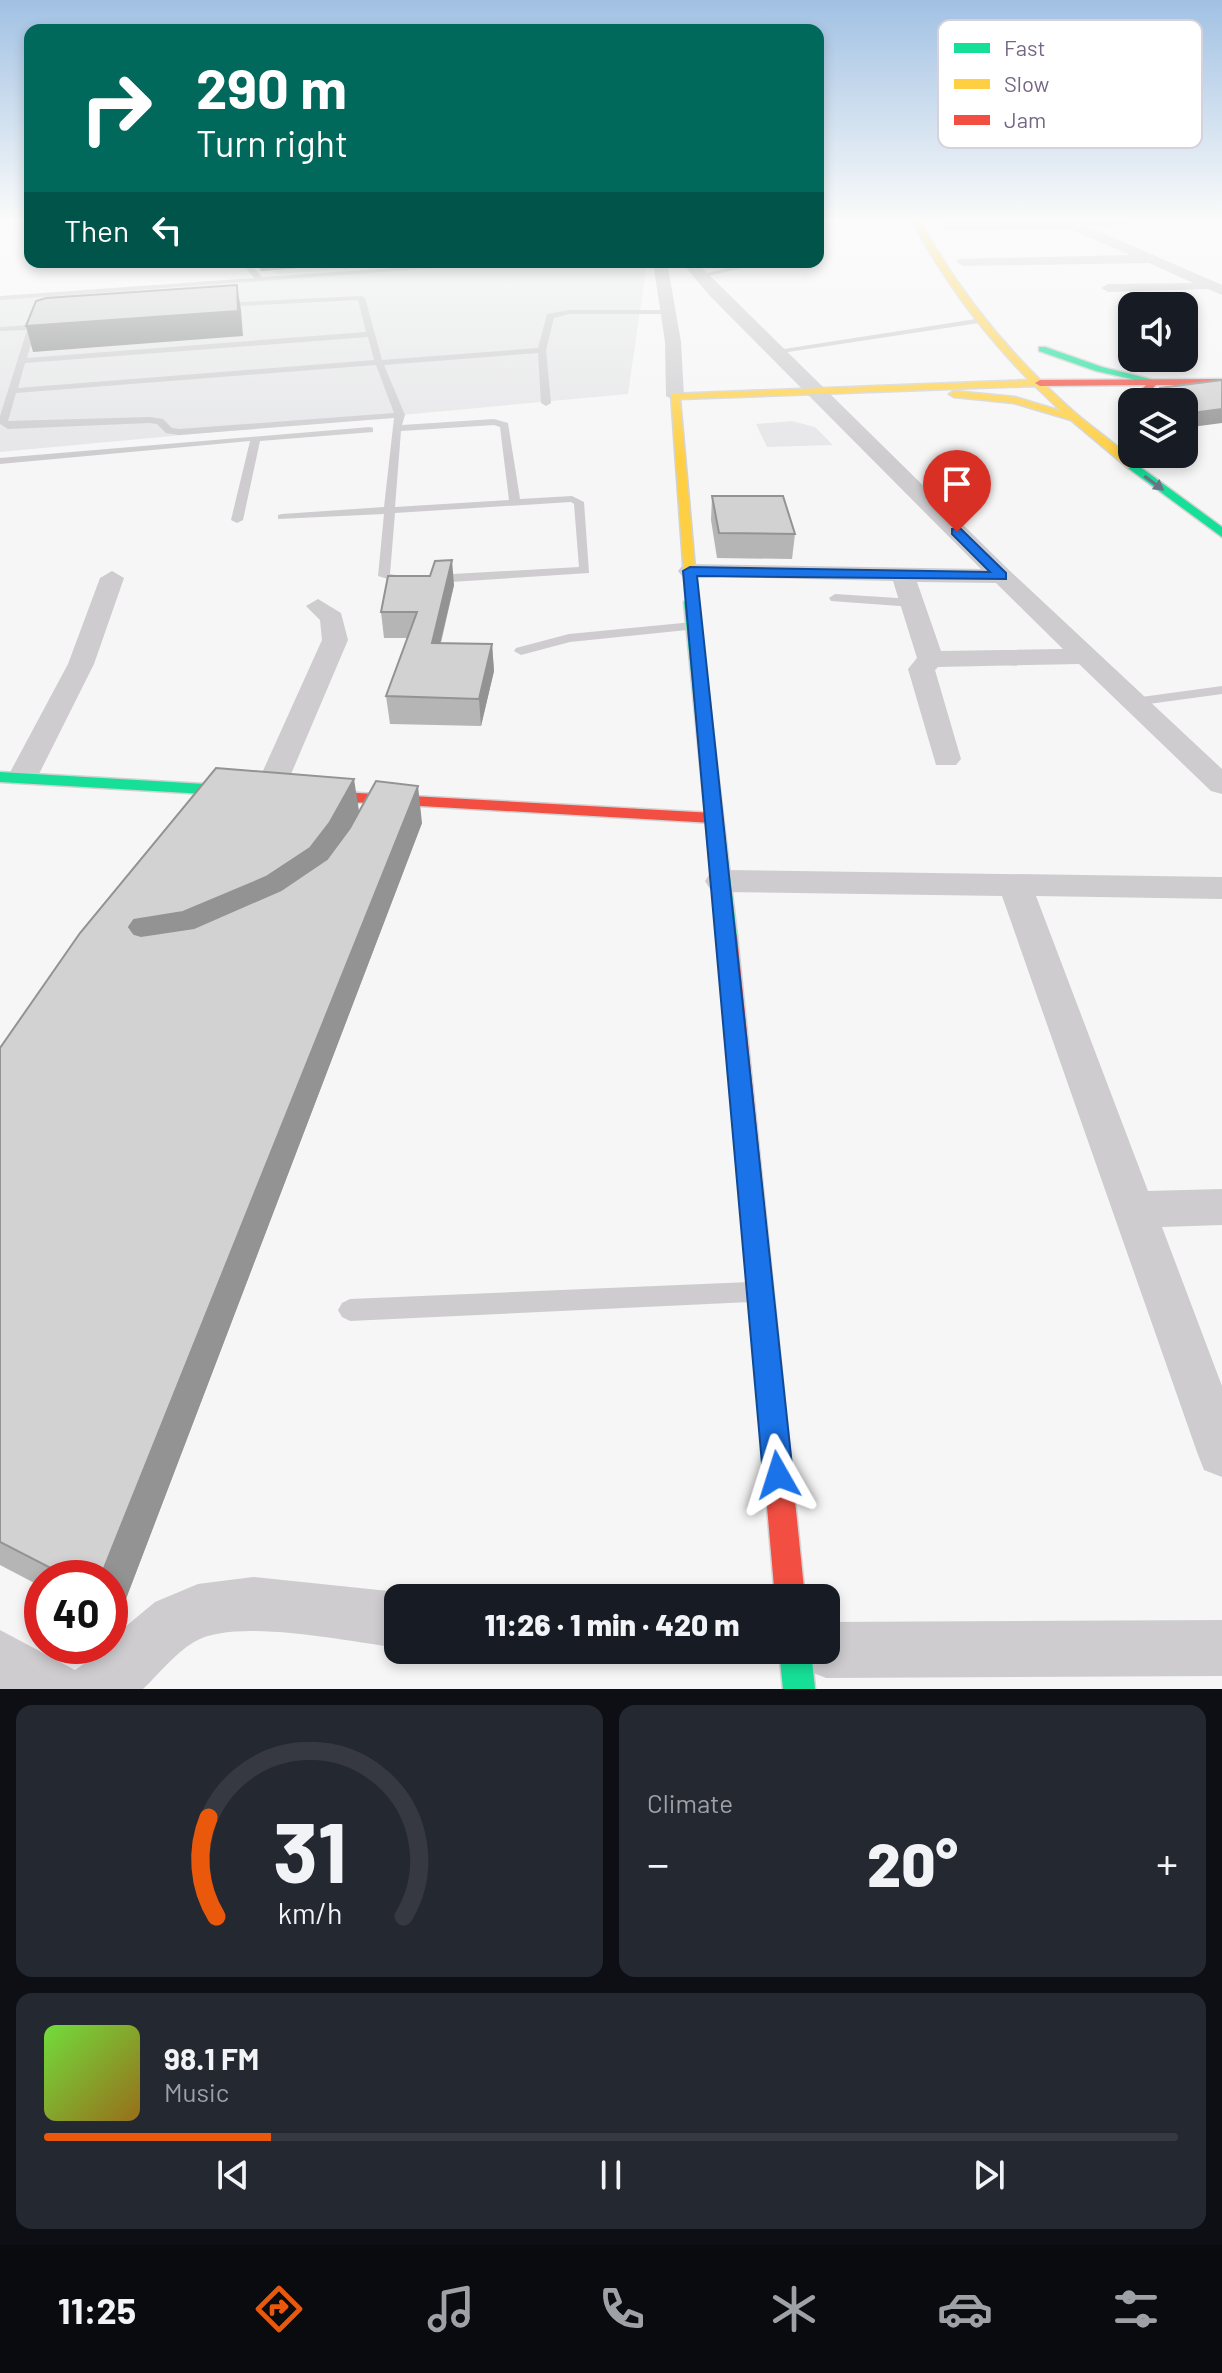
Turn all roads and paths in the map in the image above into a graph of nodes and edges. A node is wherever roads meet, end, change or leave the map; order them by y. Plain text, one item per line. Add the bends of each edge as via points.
1 (301, 300) edge
2 (362, 300) edge
3 (666, 300) edge
4 (724, 300) edge
5 (961, 300) edge
6 (212, 306) edge
7 (668, 312) junction
8 (48, 317) edge
9 (976, 321) junction
10 (32, 327) junction
11 (0, 329) edge
12 (371, 334) junction
13 (542, 350) junction
14 (775, 351) junction
15 (1005, 352) junction
16 (21, 361) junction
17 (379, 363) junction
18 (1222, 382) edge
19 (1152, 384) junction
20 (1042, 387) junction
21 (1147, 388) edge
22 (960, 390) junction
23 (1082, 390) junction
24 (12, 391) junction
25 (824, 397) junction
26 (676, 402) junction
27 (546, 403) dead end
28 (400, 415) junction
29 (1080, 424) junction
30 (396, 428) junction
31 (370, 430) dead end
32 (256, 438) junction
33 (0, 461) edge
34 (515, 501) junction
35 (392, 509) junction
36 (282, 517) dead end
37 (237, 520) dead end
38 (1222, 533) edge
39 (690, 571) junction
40 (903, 575) junction
41 (1002, 576) junction
42 (112, 578) dead end
43 (835, 598) dead end
44 (913, 603) junction
45 (318, 606) dead end
46 (693, 626) junction
47 (521, 651) dead end
48 (1085, 656) junction
49 (931, 659) junction
50 (1222, 690) edge
51 (1134, 702) junction
52 (946, 759) dead end
53 (11, 777) edge
54 (1222, 785) edge
55 (210, 790) junction
56 (268, 793) junction
57 (713, 818) junction
58 (184, 823) edge
59 (722, 881) junction
60 (1015, 885) junction
61 (1222, 888) edge
62 (1222, 1207) edge
63 (1134, 1210) junction
64 (760, 1291) junction
65 (350, 1310) dead end
66 (1222, 1452) edge
67 (789, 1584) edge
68 (384, 1618) edge
69 (1222, 1648) edge
70 (840, 1650) edge
71 (0, 1658) edge
72 (796, 1664) edge
73 (54, 1689) edge
74 (96, 1689) edge
75 (799, 1689) edge

1 - 6 lane
2 - 12 lane
3 - 7 street
4 - 14 street
5 - 9 street
7 - 13 lane via 550,316
7 - 26 street
8 - 10 lane
9 - 14 lane
9 - 15 street
10 - 11 lane
10 - 16 lane
12 - 16 lane
12 - 17 lane
13 - 17 lane
13 - 27 lane
14 - 25 street
15 - 20 street
15 - 22 street via 1005,367
16 - 24 lane
17 - 24 lane
17 - 28 lane
18 - 19 street
19 - 21 street
19 - 23 street
19 - 23 street via 1037,343
20 - 22 street
20 - 23 street
20 - 29 street
22 - 25 street
22 - 29 street via 1034,405
24 - 28 lane via 3,422 21,428 150,420 179,432
25 - 26 street
25 - 41 street
26 - 39 street
28 - 30 lane
29 -> 38 street
30 - 34 lane via 505,425
30 - 35 lane
31 - 32 lane
32 - 33 lane
32 - 37 lane
34 - 35 lane
34 - 35 lane via 579,502 586,569 387,579
35 - 36 lane
39 - 40 street
39 - 46 street
40 - 41 street
40 - 44 street
41 - 48 street
42 - 53 street via 81,664
43 - 44 lane
44 - 49 street
45 - 56 street via 332,618 335,640
46 - 47 lane via 569,638
46 - 57 street
48 - 49 street
48 - 51 street
49 - 52 street via 921,669
50 - 51 lane
51 - 54 street
53 - 55 street
55 - 56 street
55 - 58 street
56 - 57 street via 377,806
57 - 59 street
59 - 60 street
59 - 64 street
60 - 61 street
60 - 63 street
62 - 63 street
63 - 66 street
64 - 65 lane
64 - 67 street
68 - 74 street via 251,1604 209,1607 158,1634
69 - 70 street
71 - 73 street
72 - 75 street

